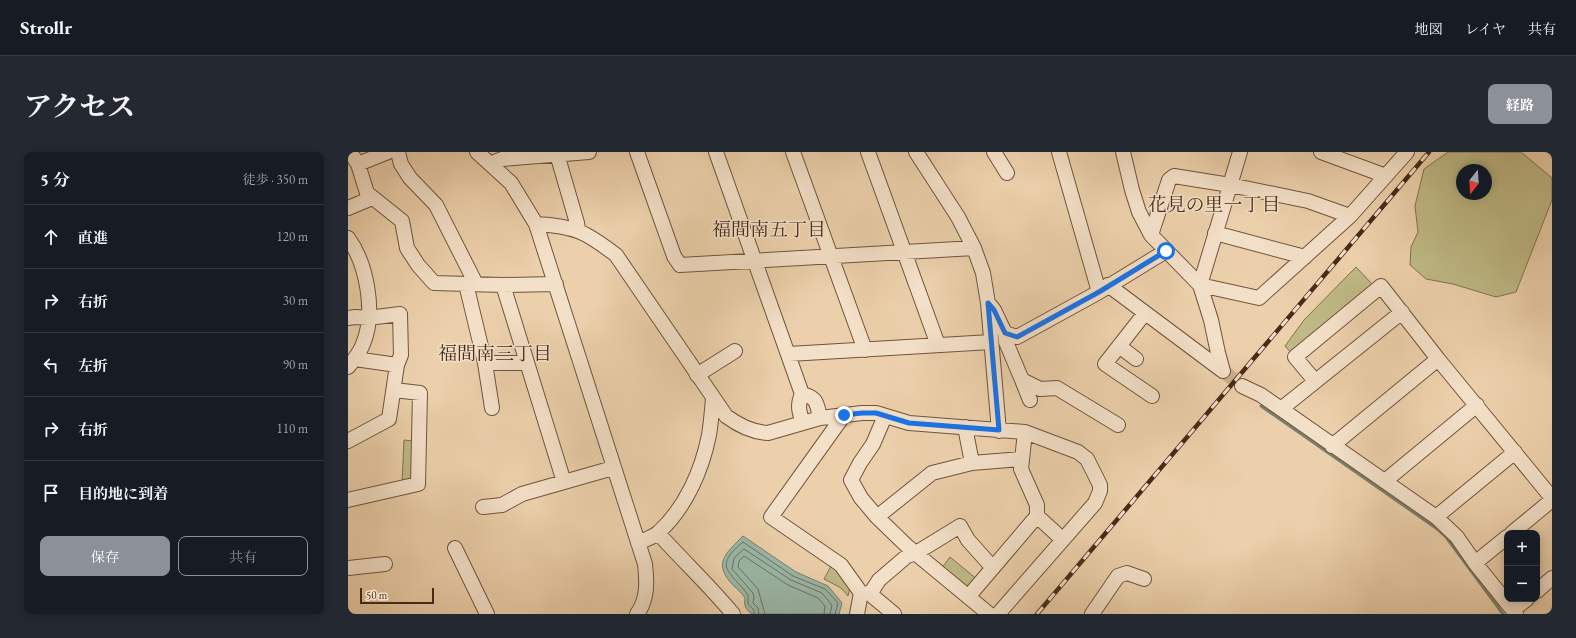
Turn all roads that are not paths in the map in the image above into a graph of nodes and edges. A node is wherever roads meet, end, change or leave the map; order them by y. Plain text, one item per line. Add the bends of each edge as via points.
1 (350, 152) edge
2 (388, 152) edge
3 (398, 152) edge
4 (477, 152) edge
5 (589, 152) edge
6 (637, 152) edge
7 (716, 152) edge
8 (793, 152) edge
9 (868, 152) edge
10 (916, 152) edge
11 (994, 152) edge
12 (1059, 152) edge
13 (1123, 152) edge
14 (1240, 152) edge
15 (1321, 152) edge
16 (1407, 152) edge
17 (557, 154) junction
18 (491, 158) edge
19 (358, 164) junction
20 (1007, 173) dead end
21 (1386, 176) junction
22 (1230, 185) junction
23 (372, 198) junction
24 (348, 208) edge
25 (1350, 216) junction
26 (536, 224) junction
27 (578, 230) junction
28 (1215, 233) junction
29 (1151, 235) junction
30 (348, 238) edge
31 (974, 248) junction
32 (904, 251) junction
33 (1166, 251) junction
34 (830, 256) junction
35 (1305, 257) junction
36 (354, 260) edge
37 (755, 260) junction
38 (471, 284) junction
39 (556, 284) junction
40 (503, 285) junction
41 (1200, 285) junction
42 (1104, 288) junction
43 (988, 303) junction
44 (1402, 312) junction
45 (1145, 313) junction
46 (348, 318) edge
47 (368, 323) junction
48 (348, 328) edge
49 (1005, 333) junction
50 (991, 342) junction
51 (938, 345) junction
52 (1119, 346) junction
53 (865, 350) junction
54 (734, 351) dead end
55 (789, 354) junction
56 (1136, 359) dead end
57 (1438, 359) junction
58 (351, 363) edge
59 (485, 363) junction
60 (526, 363) junction
61 (397, 365) junction
62 (698, 375) junction
63 (1022, 380) junction
64 (1315, 381) junction
65 (1242, 386) tunnel mouth
66 (394, 390) junction
67 (802, 394) junction
68 (1152, 396) dead end
69 (713, 398) junction
70 (1030, 400) dead end
71 (1477, 405) junction
72 (492, 408) dead end
73 (1281, 409) junction
74 (844, 415) junction
75 (885, 416) junction
76 (820, 418) junction
77 (803, 423) junction
78 (1118, 425) dead end
79 (965, 428) junction
80 (999, 430) junction
81 (1025, 432) junction
82 (348, 441) edge
83 (1332, 446) junction
84 (1515, 452) junction
85 (1022, 459) junction
86 (972, 463) junction
87 (613, 468) junction
88 (1385, 481) junction
89 (564, 482) junction
90 (1552, 499) edge
91 (348, 500) edge
92 (483, 507) dead end
93 (1038, 516) junction
94 (877, 517) junction
95 (1436, 517) junction
96 (1516, 530) edge
97 (658, 533) junction
98 (1062, 539) junction
99 (1504, 539) edge
100 (638, 543) junction
101 (455, 548) dead end
102 (916, 553) junction
103 (1475, 563) junction
104 (385, 564) dead end
105 (348, 568) edge
106 (993, 568) junction
107 (1552, 578) edge
108 (1144, 579) dead end
109 (1540, 588) edge
110 (865, 593) junction
111 (968, 597) junction
112 (1524, 602) edge
113 (1515, 612) edge
114 (487, 614) edge
115 (637, 614) edge
116 (732, 614) edge
117 (857, 614) edge
118 (894, 614) edge
119 (989, 614) edge
120 (998, 614) edge
121 (1092, 614) edge

1 - 19 street
2 - 19 street
3 - 38 street via 401,164 410,178 436,205
4 - 18 street
5 - 17 street
6 - 37 street via 674,256 680,265
7 - 37 street
8 - 34 street
9 - 32 street
10 - 31 street via 958,217
11 - 20 street
12 - 42 street
13 - 29 street via 1139,212
14 - 22 street
15 - 21 street
16 - 21 street
17 - 18 street
17 - 27 street
18 - 26 street via 511,183
19 - 23 street via 367,193
21 - 25 street
22 - 25 street via 1308,201
22 - 28 street
22 - 29 street via 1174,176 1169,180
23 - 24 street
23 - 38 street via 402,221 407,248 434,283
25 - 35 street
26 - 27 street
26 - 39 street
27 - 62 street via 594,238 616,255
28 - 35 street
28 - 41 street
29 - 33 street
30 - 36 street
31 - 32 street
31 - 43 street via 983,273
32 - 34 street
32 - 51 street
33 - 41 street
33 - 42 street
34 - 37 street
34 - 53 street
35 - 41 street via 1259,298
36 - 47 street via 366,275
37 - 55 street
38 - 40 street
38 - 59 street
39 - 40 street
39 - 87 street
40 - 60 street
41 - 45 street via 1223,371
42 - 45 street
42 - 49 street via 1017,337
43 - 49 street
43 - 50 street
44 - 57 street
44 - 64 street
44 - 64 street via 1381,286 1295,357
45 - 52 street
46 - 47 street via 355,317
47 - 48 street
47 - 58 street via 364,343
47 - 61 street via 400,314 401,355
49 - 63 street via 1006,342
50 - 51 street
50 - 80 street
51 - 53 street
52 - 56 street
52 - 68 street via 1106,364
53 - 55 street
54 - 62 street
55 - 67 street
57 - 71 street
57 - 83 street
58 - 61 street
59 - 60 street
59 - 72 street
60 - 89 street
61 - 66 street
62 - 69 street
63 - 70 street
63 - 78 street via 1040,389 1057,388
64 - 73 street
65 - 73 street via 1261,394
66 - 82 street via 389,419
66 - 91 street via 420,393 418,484
67 - 76 street via 815,400
67 - 77 street via 798,407
69 - 77 street via 726,416 736,423 760,432 768,433
69 - 97 street via 709,435 700,466 679,510
71 - 84 street
71 - 88 street
73 - 83 street
74 - 75 street via 876,413
74 - 76 street
74 - 110 street via 771,517 841,565
75 - 79 street via 909,423
75 - 94 street via 873,444 851,480 861,498
76 - 77 street
79 - 80 street
79 - 86 street
80 - 81 street
81 - 85 street
81 - 98 street via 1078,452 1087,459 1100,485 1095,503
83 - 88 street
84 - 90 street
84 - 95 street
85 - 86 street
85 - 93 street via 1021,469 1038,506
86 - 94 street via 932,474
87 - 89 street
87 - 100 street
88 - 95 street
89 - 92 street via 522,494 502,506
90 - 96 street
93 - 98 street
93 - 106 street
94 - 102 street
95 - 103 street via 1457,536
97 - 100 street
97 - 116 street
98 - 120 street
99 - 103 street
100 - 115 street via 645,564 646,592
101 - 114 street
102 - 106 street via 960,526 968,540
102 - 110 street via 907,556
102 - 111 street
103 - 113 street
104 - 105 street
106 - 111 street
107 - 109 street
108 - 121 street via 1127,573 1118,576
110 - 117 street
110 - 118 street
111 - 119 street
112 - 113 street

